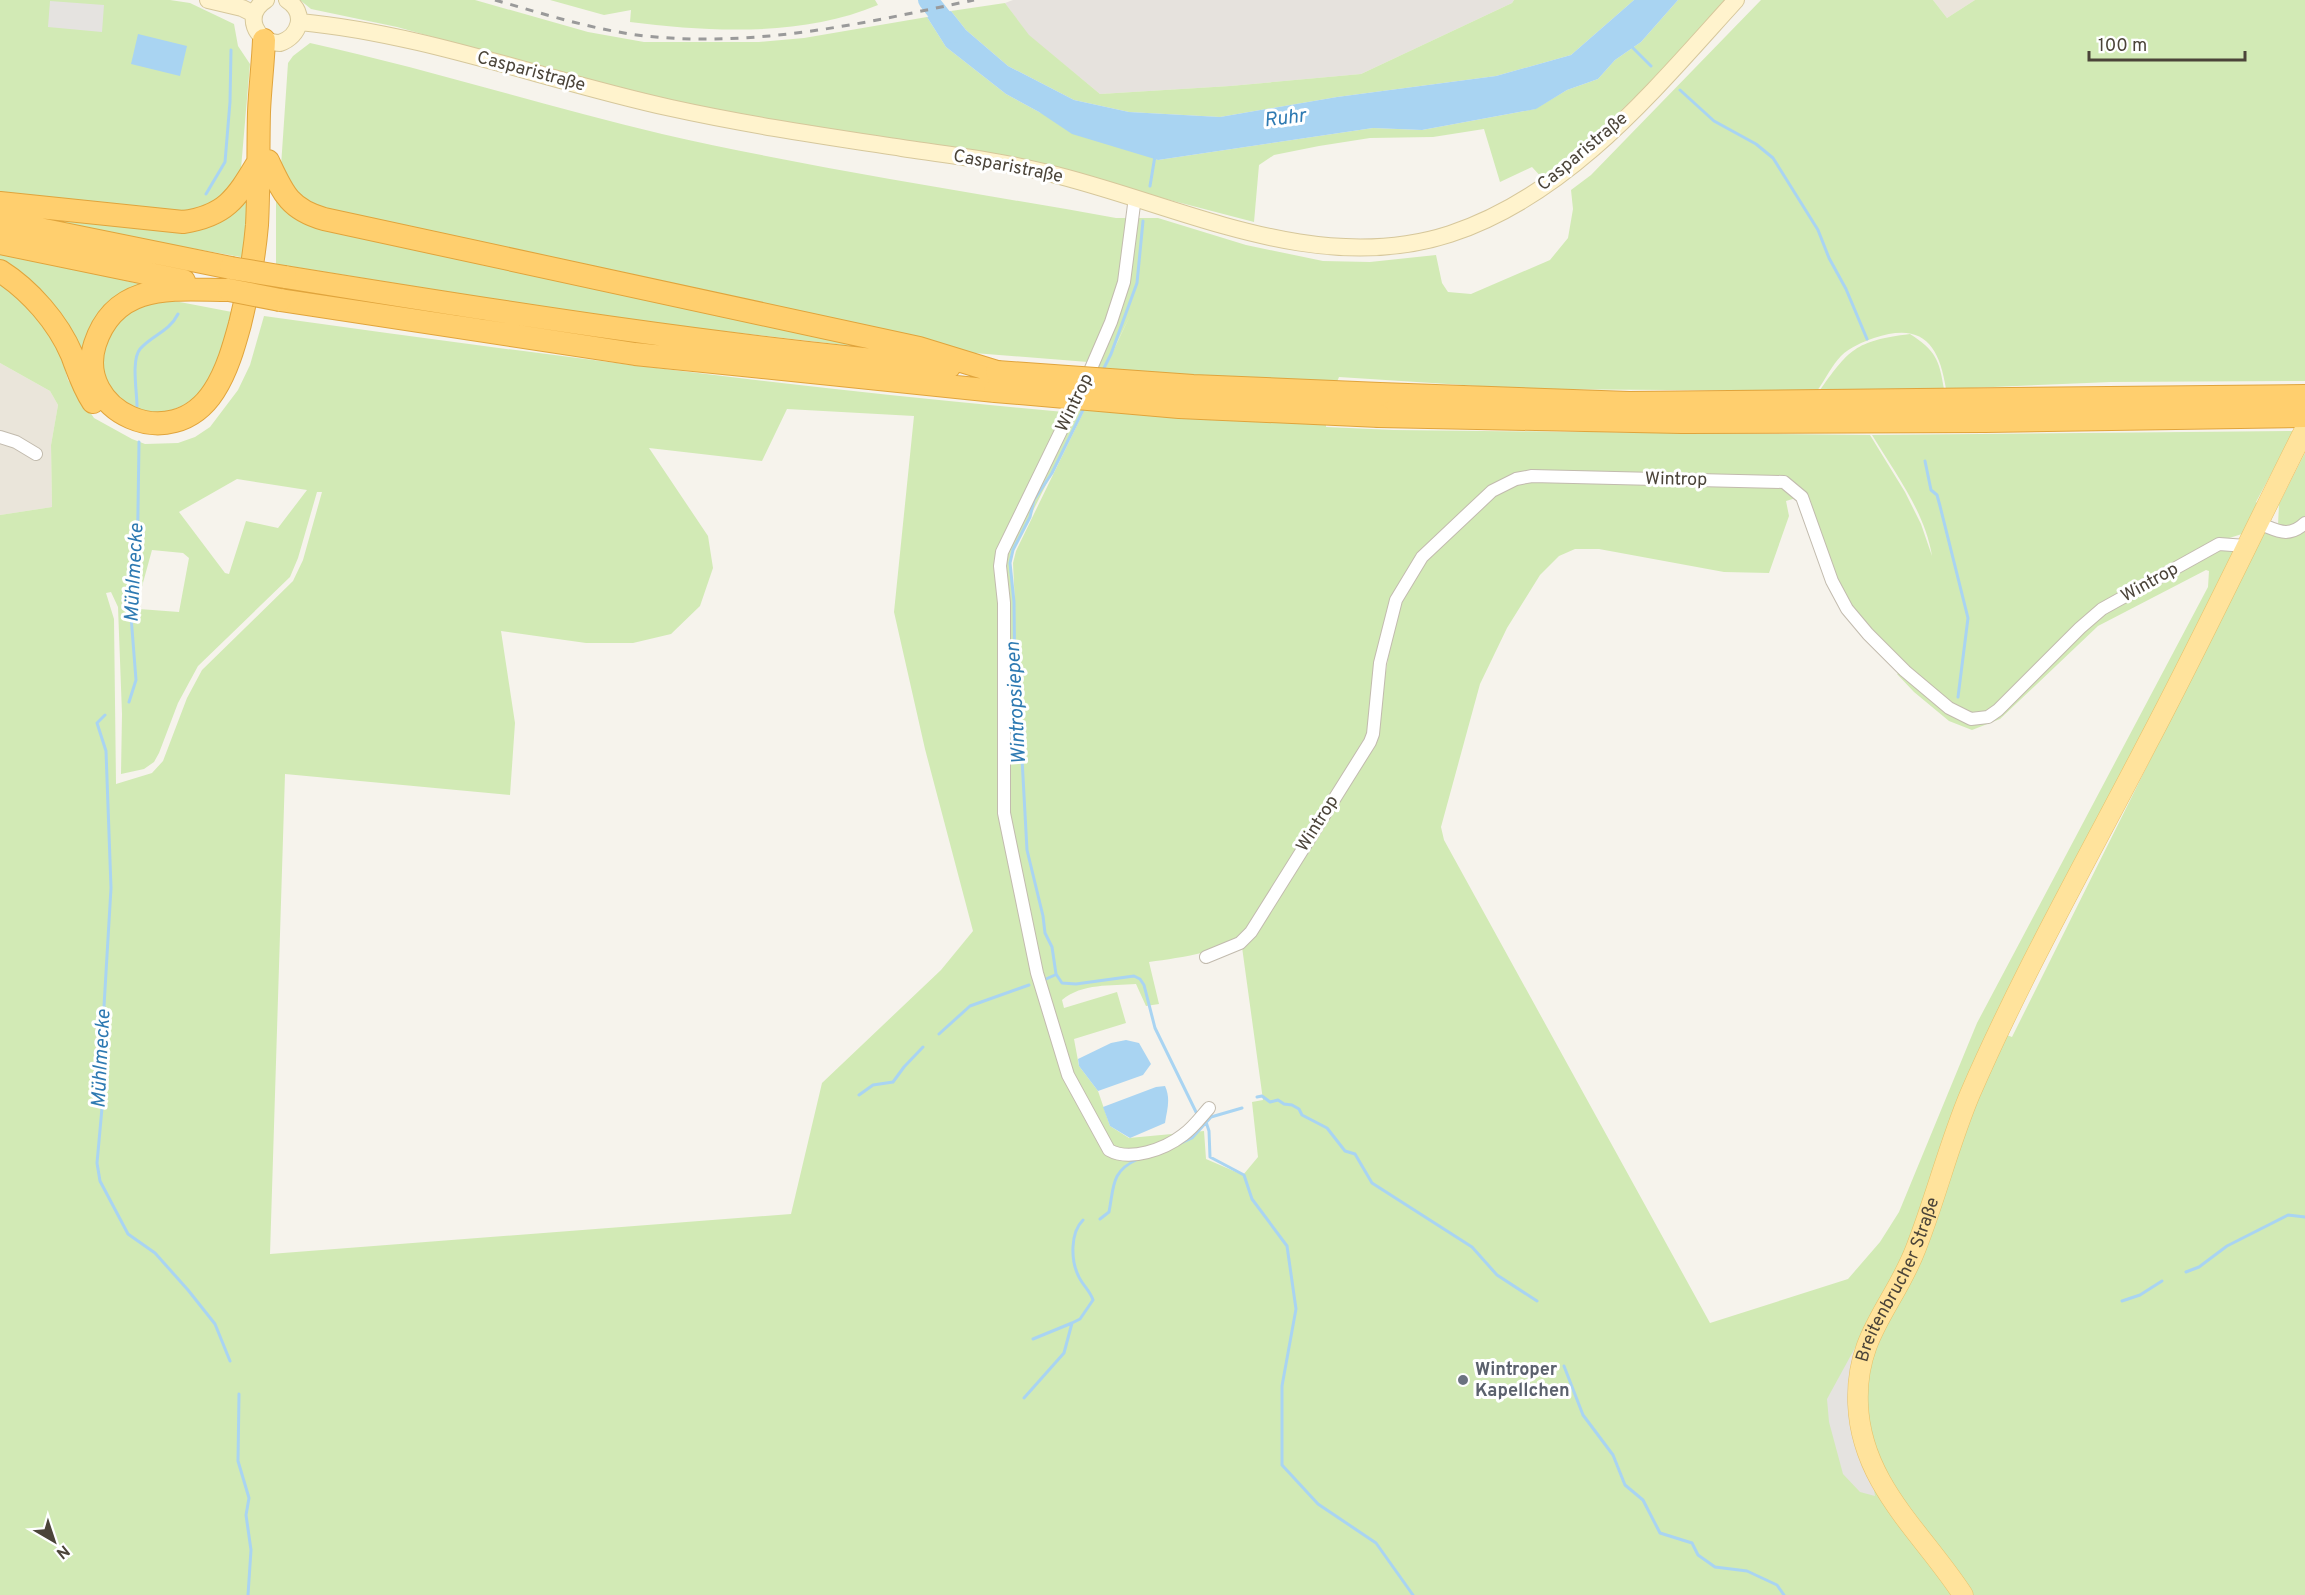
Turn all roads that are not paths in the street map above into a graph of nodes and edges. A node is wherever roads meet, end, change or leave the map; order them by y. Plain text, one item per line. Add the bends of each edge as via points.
1 (208, 0) edge
2 (266, 0) edge
3 (287, 0) edge
4 (1736, 0) edge
5 (254, 14) junction
6 (300, 21) junction
7 (272, 42) junction
8 (263, 162) junction
9 (1135, 197) junction
10 (0, 203) edge
11 (0, 221) edge
12 (0, 243) edge
13 (0, 271) edge
14 (229, 290) junction
15 (996, 381) junction
16 (2305, 396) edge
17 (1379, 405) junction
18 (2305, 416) edge
19 (2305, 429) edge
20 (0, 437) edge
21 (36, 454) dead end
22 (2262, 514) junction
23 (2305, 524) edge
24 (2246, 546) junction
25 (1206, 957) dead end
26 (1209, 1108) dead end
27 (1963, 1595) edge

1 - 5 main road
2 - 5 main road
3 - 6 main road via 298,12
4 - 9 main road, Casparistraße via 1607,135 1565,172 1479,224 1419,242 1355,248 1289,241 1244,231
5 - 7 main road via 255,29
6 - 7 main road via 293,36
6 - 9 main road, Casparistraße via 358,28 665,107 1008,165
7 - 8 highway via 259,110
8 - 10 highway via 231,203 197,220 183,222
8 - 13 highway via 268,236 255,318 224,398 193,427 168,435 143,435 122,428 105,416 86,389 49,317
8 - 14 highway via 249,287 236,342 218,385 197,410 177,421 140,422 114,407 100,389 93,362 98,334 114,312 136,297 157,291
8 - 15 highway via 292,203 324,219 919,348
9 - 26 street, Wintrop via 1124,282 1111,322 1096,361 1002,552 1004,813 1037,973 1068,1075 1109,1150 1119,1155 1151,1151 1168,1144 1185,1134
11 - 15 highway, bridge via 285,277 594,326 854,358
12 - 14 highway
14 - 15 highway, bridge via 635,354
15 - 17 highway, bridge via 1193,386
16 - 17 highway
17 - 18 highway via 1717,422
19 - 22 main road, Breitenbrucher Straße
20 - 21 street
22 - 23 street via 2289,533
22 - 24 main road, Breitenbrucher Straße
24 - 25 street, Wintrop via 2220,544 2102,609 1998,710 1988,717 1971,719 1949,708 1905,671 1847,609 1832,581 1802,497 1784,482 1532,476 1507,482 1492,491 1415,566 1392,611 1380,663 1370,742 1251,932 1240,943
24 - 27 main road, Breitenbrucher Straße via 2037,955 1962,1114 1915,1250 1864,1351 1858,1403 1874,1471 1888,1497

